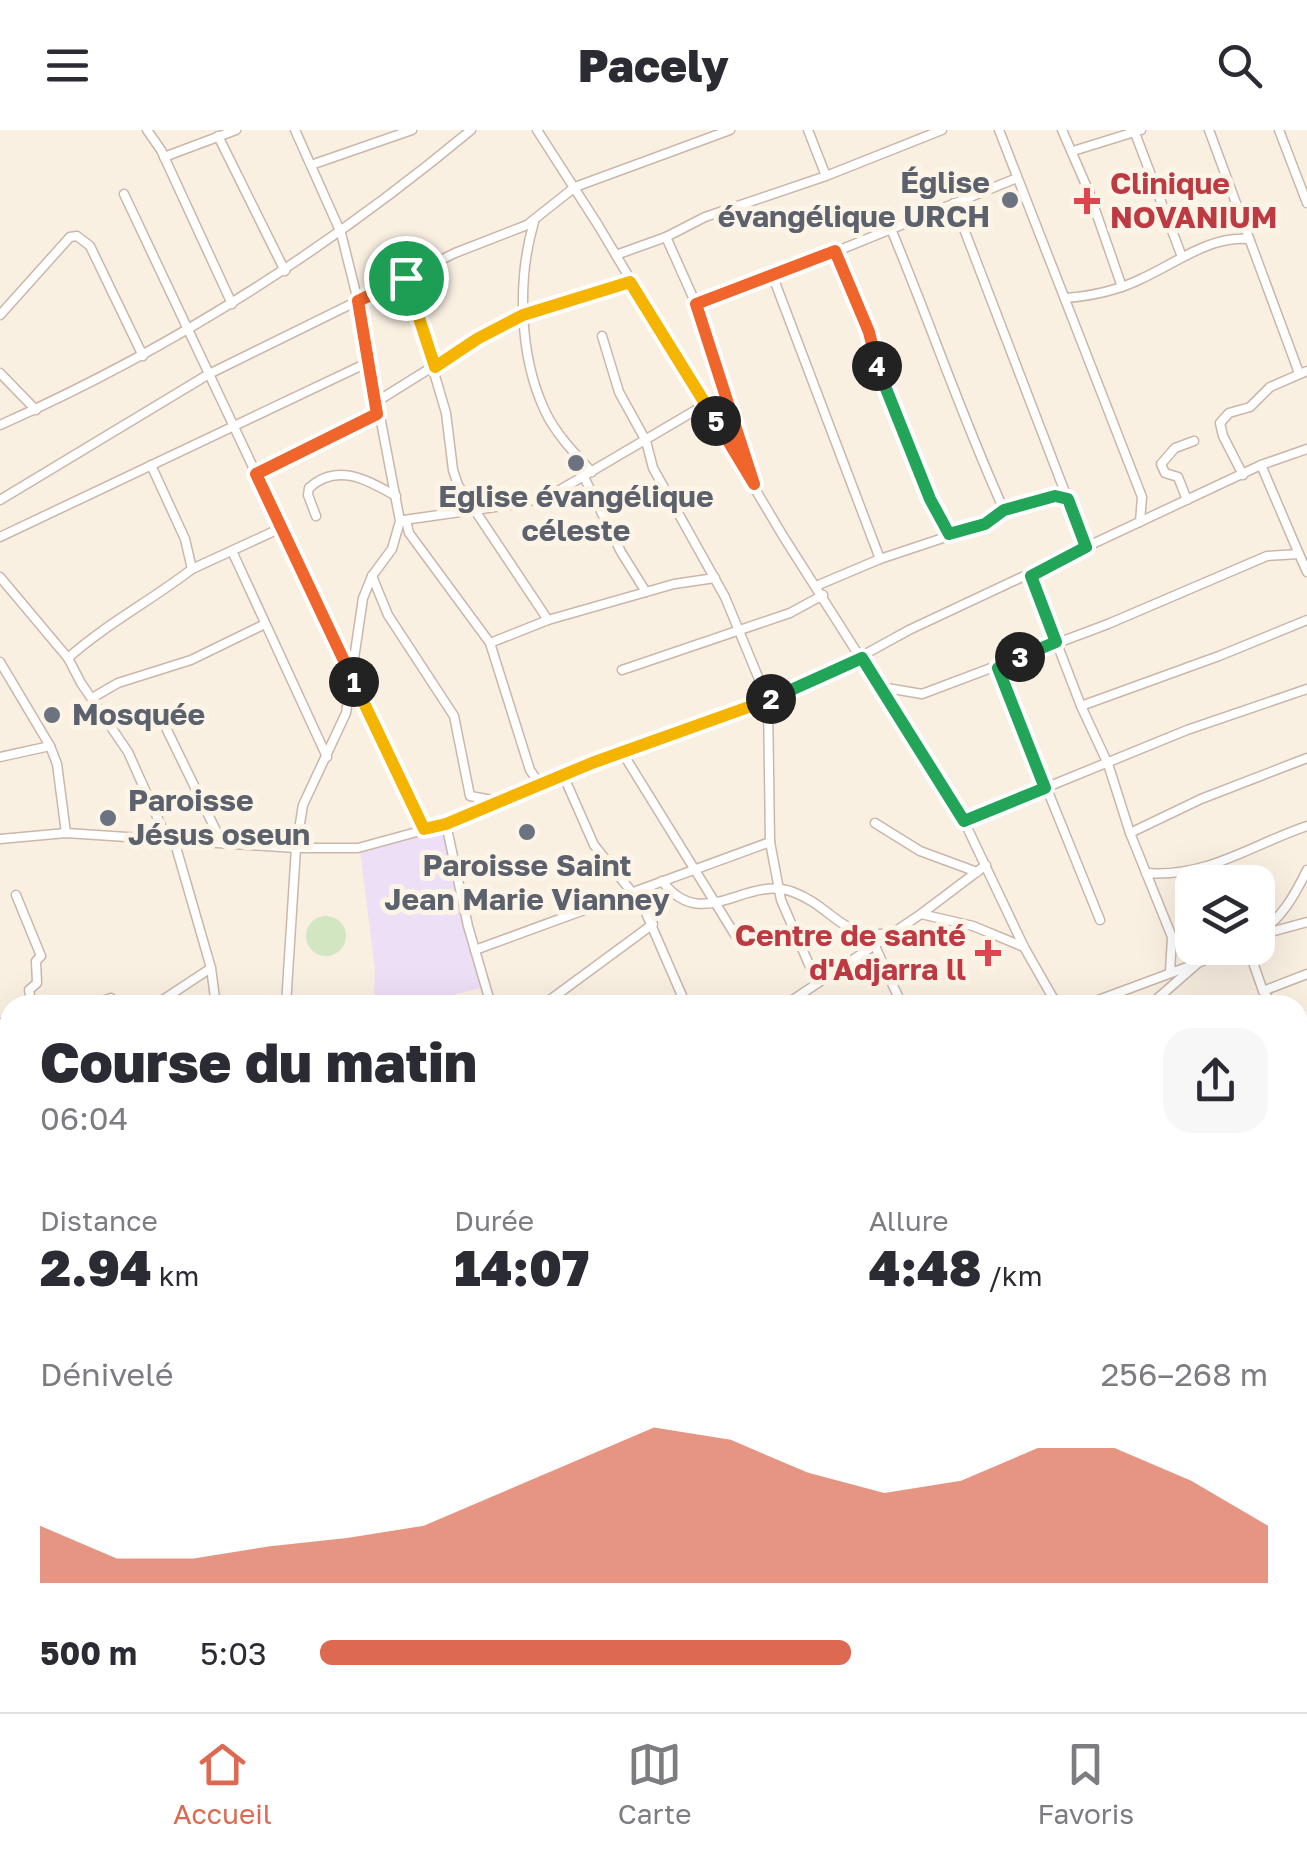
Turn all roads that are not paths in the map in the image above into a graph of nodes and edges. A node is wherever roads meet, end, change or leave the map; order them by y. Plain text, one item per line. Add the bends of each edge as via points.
1 (146, 130) edge
2 (236, 130) edge
3 (295, 130) edge
4 (412, 130) edge
5 (472, 130) edge
6 (539, 130) edge
7 (730, 130) edge
8 (808, 130) edge
9 (942, 130) edge
10 (999, 130) edge
11 (1062, 130) edge
12 (1209, 130) edge
13 (1279, 130) edge
14 (1138, 131) edge
15 (218, 136) junction
16 (1073, 151) junction
17 (164, 156) junction
18 (311, 165) junction
19 (826, 176) junction
20 (1017, 178) junction
21 (575, 188) junction
22 (124, 194) dead end
23 (1307, 202) edge
24 (954, 203) junction
25 (535, 220) junction
26 (1242, 225) junction
27 (890, 228) junction
28 (342, 233) junction
29 (666, 236) junction
30 (1232, 238) junction
31 (1247, 239) junction
32 (835, 251) junction
33 (616, 255) junction
34 (1182, 257) junction
35 (285, 271) junction
36 (772, 276) junction
37 (406, 278) junction
38 (630, 282) junction
39 (1122, 287) junction
40 (1066, 298) junction
41 (358, 301) junction
42 (232, 304) junction
43 (696, 304) junction
44 (523, 315) junction
45 (0, 316) edge
46 (187, 328) junction
47 (602, 336) dead end
48 (143, 356) junction
49 (370, 362) junction
50 (435, 367) junction
51 (1303, 372) edge
52 (0, 373) edge
53 (208, 374) junction
54 (376, 402) junction
55 (706, 404) junction
56 (36, 410) junction
57 (377, 414) junction
58 (0, 426) edge
59 (234, 426) junction
60 (646, 441) junction
61 (1194, 441) dead end
62 (1307, 448) edge
63 (151, 466) junction
64 (1262, 466) junction
65 (256, 474) junction
66 (588, 474) junction
67 (1244, 475) junction
68 (754, 484) junction
69 (397, 496) junction
70 (1142, 497) junction
71 (1068, 499) junction
72 (0, 500) edge
73 (1188, 500) junction
74 (472, 510) junction
75 (1004, 510) junction
76 (1162, 512) junction
77 (316, 516) dead end
78 (403, 520) junction
79 (1140, 522) junction
80 (282, 528) junction
81 (949, 534) junction
82 (0, 537) edge
83 (1086, 547) junction
84 (232, 550) junction
85 (1298, 554) junction
86 (880, 559) junction
87 (192, 569) junction
88 (1307, 572) edge
89 (372, 576) junction
90 (1031, 576) junction
91 (0, 577) edge
92 (716, 578) junction
93 (816, 586) junction
94 (646, 592) junction
95 (823, 595) junction
96 (548, 620) junction
97 (1307, 620) edge
98 (266, 624) junction
99 (739, 632) junction
100 (1056, 642) junction
101 (490, 644) junction
102 (68, 658) junction
103 (862, 658) junction
104 (0, 662) edge
105 (998, 668) junction
106 (622, 670) dead end
107 (351, 674) junction
108 (881, 687) junction
109 (1307, 689) edge
110 (92, 698) junction
111 (768, 701) junction
112 (1081, 706) junction
113 (167, 730) dead end
114 (50, 746) junction
115 (622, 752) junction
116 (0, 757) edge
117 (327, 757) junction
118 (1307, 758) edge
119 (1108, 764) junction
120 (564, 777) junction
121 (541, 786) junction
122 (1045, 788) junction
123 (504, 802) junction
124 (964, 821) junction
125 (446, 824) junction
126 (875, 824) dead end
127 (1307, 826) edge
128 (424, 829) junction
129 (66, 833) junction
130 (1130, 833) junction
131 (0, 839) edge
132 (171, 839) junction
133 (770, 842) junction
134 (222, 843) junction
135 (296, 848) junction
136 (986, 866) junction
137 (695, 868) junction
138 (1307, 870) edge
139 (978, 872) junction
140 (1146, 873) junction
141 (662, 882) junction
142 (778, 888) junction
143 (634, 894) junction
144 (16, 896) dead end
145 (716, 901) junction
146 (921, 914) junction
147 (1100, 920) dead end
148 (1275, 920) edge
149 (1307, 922) edge
150 (653, 924) junction
151 (1275, 931) edge
152 (891, 933) junction
153 (738, 938) dead end
154 (874, 944) junction
155 (1024, 947) junction
156 (475, 950) junction
157 (1192, 965) edge
158 (1196, 965) edge
159 (1254, 965) edge
160 (211, 968) junction
161 (1170, 972) junction
162 (1307, 974) edge
163 (818, 983) junction
164 (1262, 991) junction
165 (29, 995) edge
166 (170, 995) edge
167 (215, 995) edge
168 (287, 995) edge
169 (488, 995) edge
170 (557, 995) edge
171 (682, 995) edge
172 (800, 995) edge
173 (897, 995) edge
174 (1051, 995) edge
175 (1111, 995) edge
176 (1161, 995) edge
177 (1265, 995) edge

1 - 17 street
2 - 15 street
3 - 18 street
4 - 18 street
5 - 28 street
6 - 21 street
7 - 21 street
8 - 19 street
9 - 19 street
10 - 20 street
11 - 16 street
12 - 26 street
13 - 23 street
14 - 16 street
14 - 34 street
15 - 17 street
15 - 35 street
16 - 39 street
17 - 42 street
18 - 28 street
19 - 29 street
20 - 24 street
20 - 40 street
21 - 25 street
21 - 33 street
22 - 46 street
24 - 27 street
24 - 71 street
25 - 37 street
25 - 44 street
26 - 30 street
26 - 31 street
27 - 32 street
27 - 75 street
28 - 35 street
28 - 41 street
29 - 33 street
29 - 43 street
30 - 31 street
30 - 34 street
31 - 51 street
32 - 36 street
32 - 81 street via 881,379
33 - 38 street
34 - 39 street
35 - 42 street
36 - 43 street
36 - 86 street
37 - 41 street
37 - 50 street
38 - 44 street
38 - 55 street
39 - 40 street
40 - 70 street
41 - 49 street
41 - 53 street
42 - 46 street
43 - 68 street
44 - 50 street
44 - 66 street via 546,416
45 - 48 street via 76,236 90,246
46 - 48 street
46 - 53 street
47 - 60 street via 619,392
48 - 56 street
49 - 54 street
49 - 59 street
50 - 54 street
50 - 74 street via 453,470
51 - 67 street via 1220,423
52 - 56 street
53 - 59 street
53 - 72 street
54 - 57 street
55 - 60 street
55 - 68 street
56 - 58 street
57 - 65 street
57 - 69 street
59 - 63 street
59 - 65 street
60 - 66 street
60 - 92 street via 653,468
61 - 73 street via 1162,464 1165,473 1178,477
62 - 64 street
63 - 82 street
63 - 87 street
64 - 67 street
64 - 85 street
65 - 80 street
66 - 74 street via 544,498
66 - 94 street
67 - 73 street
68 - 93 street
69 - 77 street via 336,474 309,488
69 - 78 street
70 - 76 street
70 - 79 street
71 - 75 street via 1055,496
71 - 83 street
73 - 76 street
74 - 78 street
74 - 96 street
75 - 81 street via 985,524
76 - 79 street
78 - 89 street
78 - 101 street
79 - 83 street
80 - 84 street
80 - 107 street
81 - 86 street
83 - 90 street
84 - 87 street
84 - 98 street
85 - 88 street
85 - 100 street via 1267,556
86 - 93 street
87 - 102 street
89 - 107 street
89 - 123 street via 388,616 454,716 470,796
90 - 100 street
90 - 103 street
91 - 102 street
92 - 94 street
92 - 99 street
93 - 95 street
94 - 96 street
95 - 99 street
95 - 103 street
96 - 101 street
97 - 112 street
98 - 110 street
98 - 117 street
99 - 106 street
99 - 111 street
100 - 105 street
100 - 112 street
101 - 121 street
102 - 110 street
103 - 108 street
103 - 111 street
104 - 114 street
105 - 108 street via 922,694
105 - 122 street
107 - 117 street via 346,713
107 - 128 street
108 - 124 street
109 - 119 street
110 - 132 street via 128,752
111 - 115 street
111 - 133 street
112 - 119 street
113 - 134 street
114 - 116 street
114 - 129 street
115 - 120 street
115 - 137 street
117 - 135 street via 303,805
118 - 130 street
119 - 122 street
119 - 130 street
120 - 121 street
120 - 143 street via 594,846
121 - 123 street
122 - 124 street
122 - 147 street
123 - 125 street
124 - 136 street
125 - 128 street
125 - 156 street
126 - 139 street via 920,851
127 - 140 street via 1203,868
128 - 135 street via 358,848
129 - 131 street
129 - 132 street
130 - 140 street
132 - 134 street
132 - 160 street
133 - 137 street
133 - 142 street
134 - 135 street
135 - 168 street
136 - 139 street
136 - 155 street
137 - 141 street
137 - 145 street
138 - 148 street
139 - 146 street
140 - 161 street via 1173,941
141 - 143 street
141 - 145 street via 681,902
142 - 145 street
142 - 152 street via 864,936
142 - 163 street
143 - 150 street
143 - 156 street
144 - 165 street via 41,956
145 - 153 street
146 - 152 street
146 - 155 street
149 - 151 street
150 - 170 street
150 - 171 street
152 - 154 street
154 - 163 street
154 - 173 street
155 - 174 street
156 - 169 street
157 - 161 street
158 - 176 street
159 - 164 street
160 - 166 street
160 - 167 street
161 - 175 street
162 - 164 street
163 - 172 street
164 - 177 street

